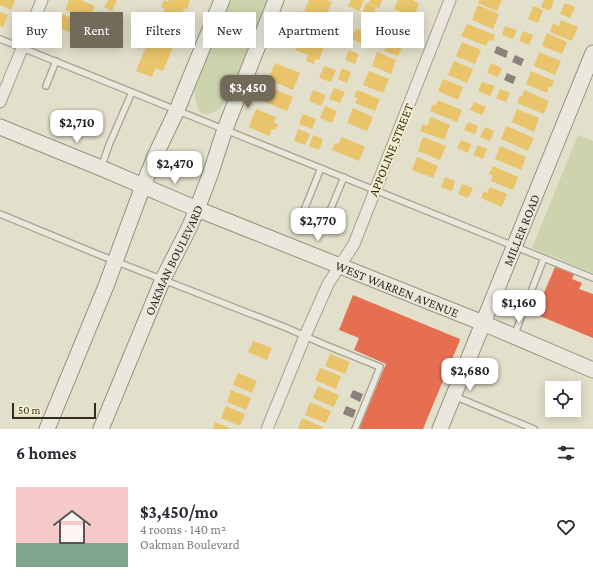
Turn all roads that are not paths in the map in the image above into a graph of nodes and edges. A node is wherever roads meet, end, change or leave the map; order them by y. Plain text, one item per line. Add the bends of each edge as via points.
1 (42, 0) edge
2 (222, 0) edge
3 (276, 0) edge
4 (450, 0) edge
5 (37, 12) edge
6 (0, 39) edge
7 (12, 44) edge
8 (23, 48) joint
9 (593, 53) edge
10 (56, 61) junction
11 (46, 86) dead end
12 (132, 92) junction
13 (0, 102) edge
14 (177, 110) junction
15 (0, 128) edge
16 (225, 129) junction
17 (101, 168) junction
18 (321, 168) junction
19 (344, 177) junction
20 (142, 186) junction
21 (375, 190) junction
22 (197, 209) junction
23 (0, 214) edge
24 (300, 220) dead end
25 (324, 225) dead end
26 (515, 246) junction
27 (544, 258) junction
28 (115, 260) junction
29 (340, 265) junction
30 (593, 278) edge
31 (163, 279) junction
32 (483, 323) junction
33 (305, 336) junction
34 (514, 336) junction
35 (593, 370) edge
36 (454, 396) junction
37 (47, 429) edge
38 (101, 429) edge
39 (267, 429) edge
40 (355, 429) edge
41 (440, 429) edge
42 (534, 429) edge

1 - 5 street
2 - 14 street
3 - 16 street, OAKMAN BOULEVARD
4 - 21 street, APPOLINE STREET
6 - 7 lane
8 - 10 lane
8 - 13 street
9 - 26 street, MILLER ROAD
10 - 11 lane
10 - 12 lane
12 - 14 lane
12 - 17 lane
14 - 16 lane
14 - 20 street
15 - 17 street, WEST WARREN AVENUE
16 - 18 lane
16 - 22 street, OAKMAN BOULEVARD
17 - 20 street, WEST WARREN AVENUE
18 - 19 lane
18 - 24 lane
19 - 21 lane
19 - 25 lane
20 - 22 street, WEST WARREN AVENUE
20 - 28 street
21 - 26 lane
21 - 29 street, APPOLINE STREET via 354,244
22 - 29 street, WEST WARREN AVENUE
22 - 31 street, OAKMAN BOULEVARD
23 - 28 lane
26 - 27 lane
26 - 32 street, MILLER ROAD
27 - 30 lane
27 - 34 lane
28 - 31 lane
28 - 37 street
29 - 32 street, WEST WARREN AVENUE
29 - 33 street, APPOLINE STREET via 328,284
31 - 33 lane
31 - 38 street, OAKMAN BOULEVARD
32 - 34 street, WEST WARREN AVENUE
32 - 36 street, MILLER ROAD
33 - 39 street, APPOLINE STREET
33 - 40 lane via 380,367
34 - 35 street, WEST WARREN AVENUE
36 - 41 street, MILLER ROAD
36 - 42 lane

